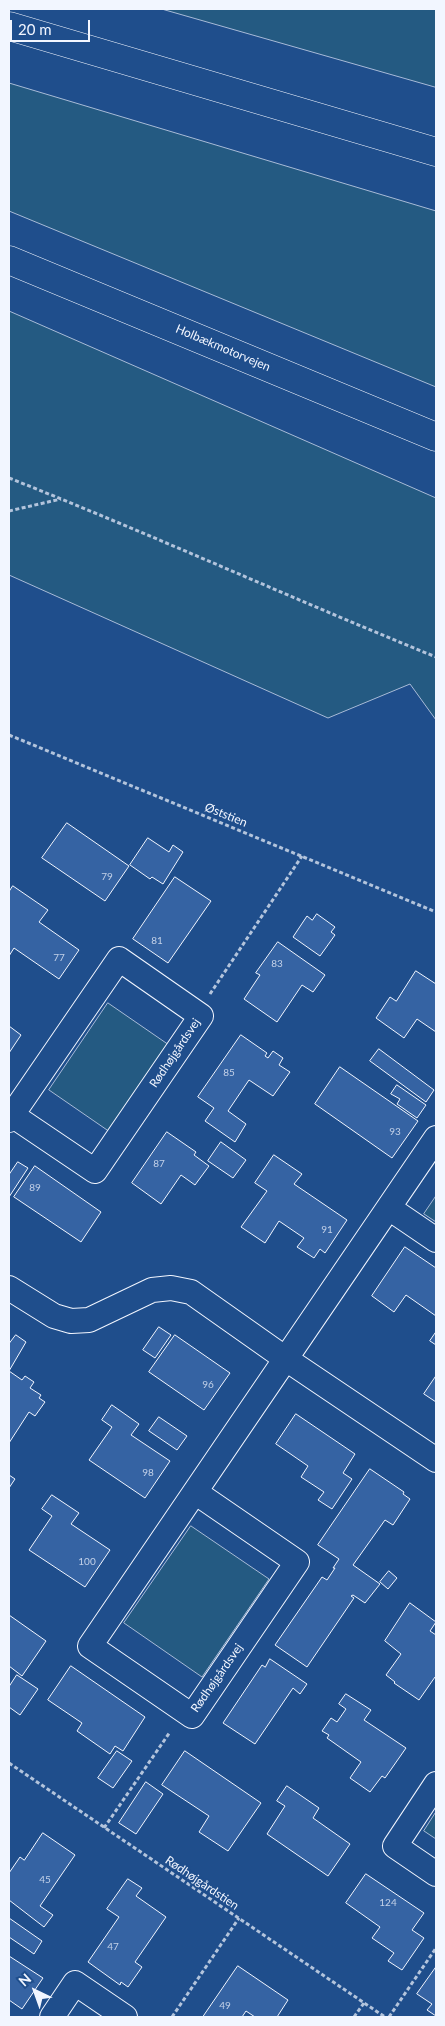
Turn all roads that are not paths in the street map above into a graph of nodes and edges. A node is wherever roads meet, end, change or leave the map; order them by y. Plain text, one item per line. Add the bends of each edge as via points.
1 (9, 26) edge
2 (436, 152) edge
3 (9, 260) edge
4 (436, 437) edge
5 (10, 1117) edge
6 (436, 1138) edge
7 (389, 1208) junction
8 (436, 1240) edge
9 (9, 1288) edge
10 (286, 1359) junction
11 (436, 1460) edge
12 (195, 1492) junction
13 (436, 1784) edge
14 (436, 1874) edge
15 (52, 2017) edge
16 (125, 2017) edge

1 - 2 highway
3 - 4 highway, Holbækmotorvejen
5 - 5 street, Rødhøjgårdsvej via 119,959 201,1016 94,1171
6 - 7 street, Rødhøjgårdsvej
7 - 8 street
7 - 10 street, Rødhøjgårdsvej
9 - 10 street via 54,1316 71,1321 89,1320 152,1290 172,1288 191,1292
10 - 11 street
10 - 12 street, Rødhøjgårdsvej
12 - 12 street, Rødhøjgårdsvej via 90,1646 192,1716 297,1562
13 - 14 street via 395,1846
15 - 16 street via 75,1983

